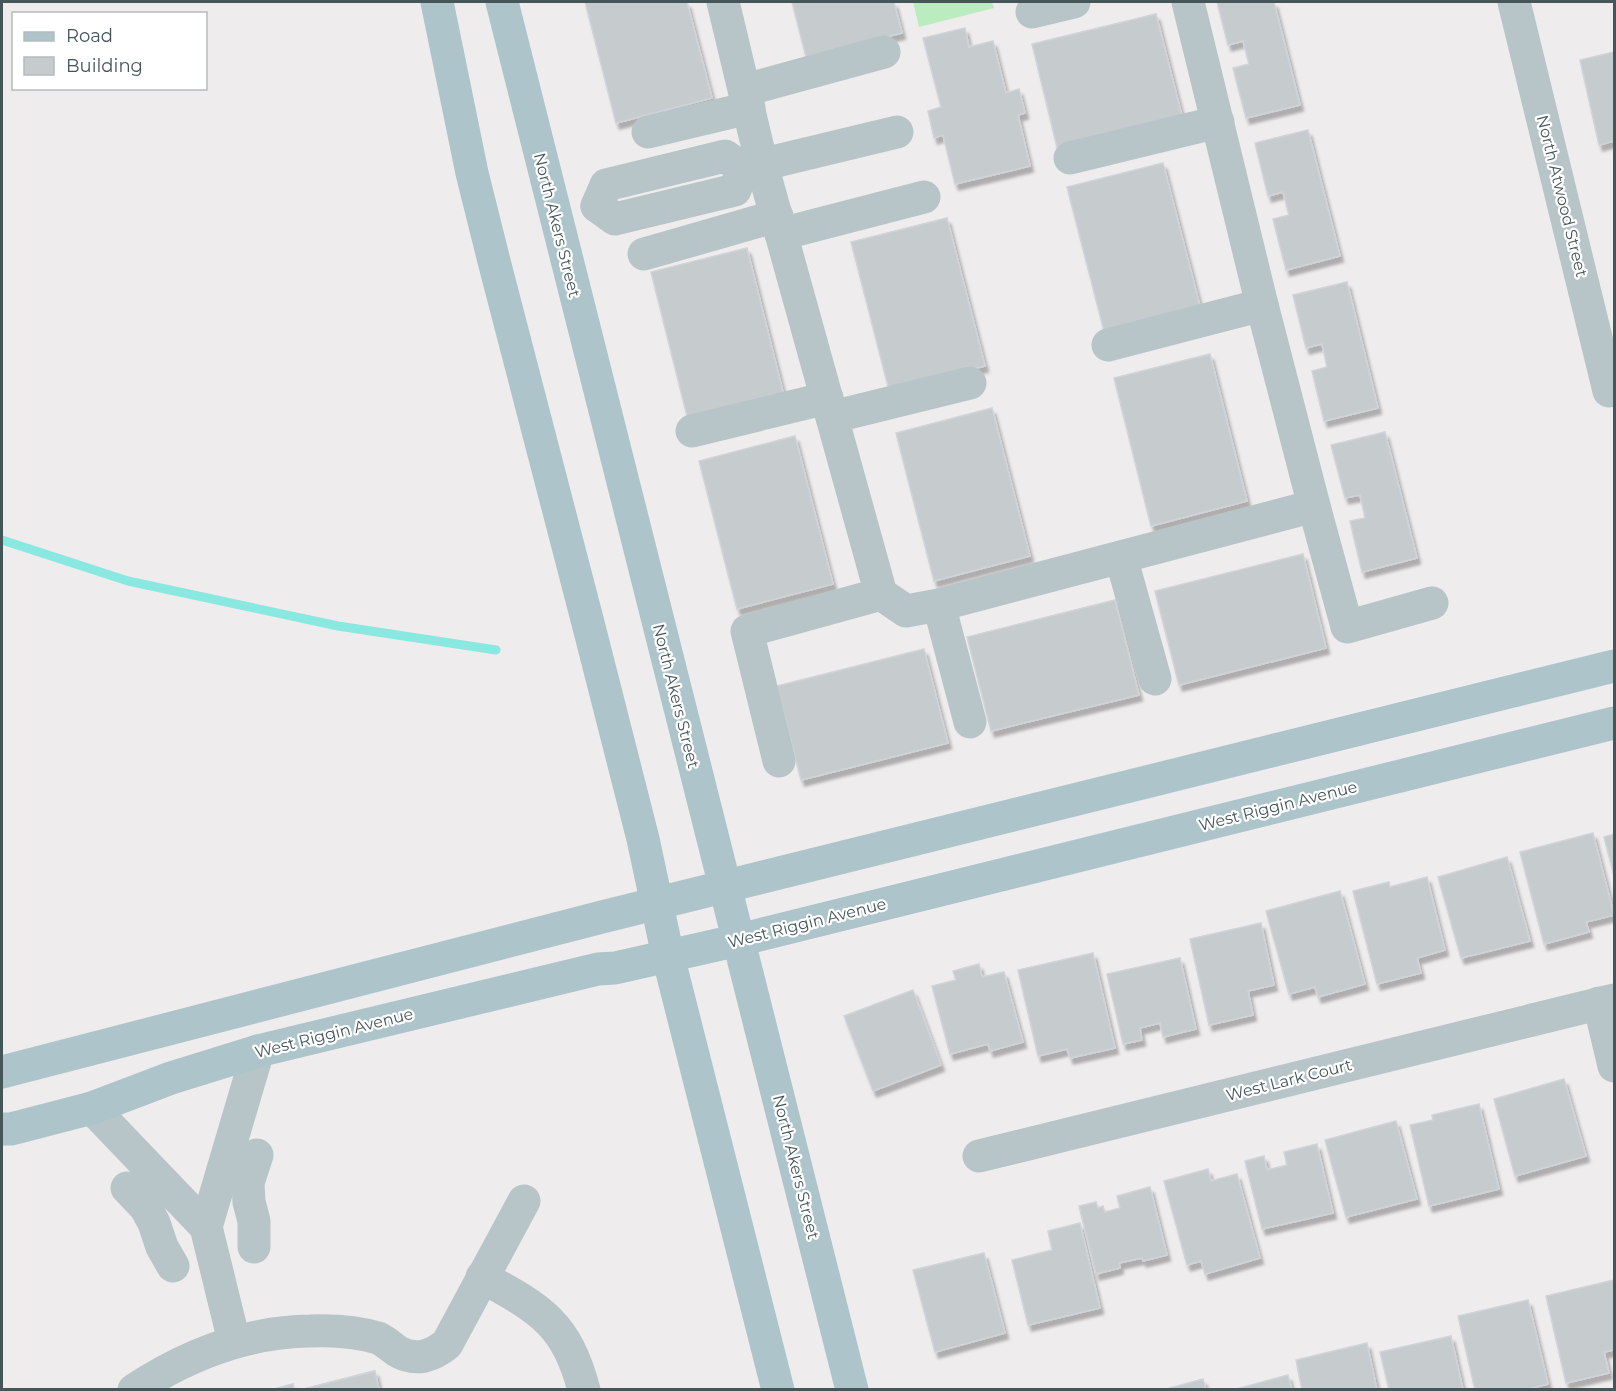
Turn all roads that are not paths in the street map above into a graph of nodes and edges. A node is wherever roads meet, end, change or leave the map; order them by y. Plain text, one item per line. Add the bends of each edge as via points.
1 (437, 2) edge
2 (502, 2) edge
3 (723, 2) edge
4 (1074, 2) edge
5 (1188, 2) edge
6 (1518, 2) edge
7 (1032, 12) dead end
8 (884, 52) dead end
9 (747, 99) junction
10 (1218, 122) junction
11 (648, 132) dead end
12 (897, 132) dead end
13 (1070, 158) dead end
14 (753, 167) junction
15 (662, 171) junction
16 (924, 197) dead end
17 (670, 205) junction
18 (597, 206) junction
19 (555, 217) junction
20 (779, 225) junction
21 (644, 254) dead end
22 (1262, 305) junction
23 (1108, 345) dead end
24 (970, 383) dead end
25 (1612, 390) edge
26 (829, 407) junction
27 (692, 431) dead end
28 (1314, 506) junction
29 (1121, 557) junction
30 (881, 594) junction
31 (1432, 603) dead end
32 (939, 605) junction
33 (1614, 666) edge
34 (1155, 679) dead end
35 (970, 722) dead end
36 (1614, 723) edge
37 (779, 761) dead end
38 (725, 887) junction
39 (658, 903) junction
40 (739, 940) junction
41 (668, 956) junction
42 (1607, 1002) edge
43 (258, 1052) junction
44 (1614, 1066) edge
45 (2, 1072) edge
46 (92, 1108) junction
47 (2, 1129) edge
48 (257, 1155) dead end
49 (979, 1156) dead end
50 (127, 1188) dead end
51 (524, 1201) dead end
52 (206, 1227) junction
53 (254, 1247) dead end
54 (173, 1266) dead end
55 (482, 1277) junction
56 (234, 1341) junction
57 (134, 1389) edge
58 (584, 1389) edge
59 (778, 1389) edge
60 (852, 1389) edge

1 - 39 main road via 481,207
2 - 19 main road, North Akers Street
3 - 9 street
4 - 7 street
5 - 10 street
6 - 25 street, North Atwood Street
8 - 9 street
9 - 11 street
9 - 14 street
10 - 13 street
10 - 22 street
12 - 14 street
14 - 15 street via 725,156
14 - 17 street via 735,190
14 - 20 street
15 - 17 street
15 - 18 street via 606,185
16 - 20 street
17 - 18 street via 615,219
18 - 19 street
19 - 38 main road, North Akers Street
20 - 21 street
20 - 26 street
22 - 23 street
22 - 28 street
24 - 26 street
26 - 27 street
26 - 30 street
28 - 29 street
28 - 31 street via 1347,627
29 - 32 street
29 - 34 street
30 - 32 street via 906,611
30 - 37 street via 747,631
32 - 35 street
33 - 38 main road
36 - 40 main road, West Riggin Avenue
38 - 39 main road
38 - 40 main road, North Akers Street
39 - 41 main road
39 - 45 main road
40 - 41 main road, West Riggin Avenue
40 - 60 main road, North Akers Street
41 - 43 main road, West Riggin Avenue via 598,969
41 - 59 main road
42 - 44 street
42 - 49 street, West Lark Court
43 - 46 main road, West Riggin Avenue via 171,1078
43 - 52 street
46 - 47 main road, West Riggin Avenue
46 - 52 street
48 - 53 street via 248,1183
50 - 54 street via 146,1208
51 - 55 street
52 - 56 street
55 - 56 street via 447,1344 435,1353 419,1357 400,1352 380,1339 346,1333 282,1333
55 - 58 street via 544,1315 567,1342
56 - 57 street

